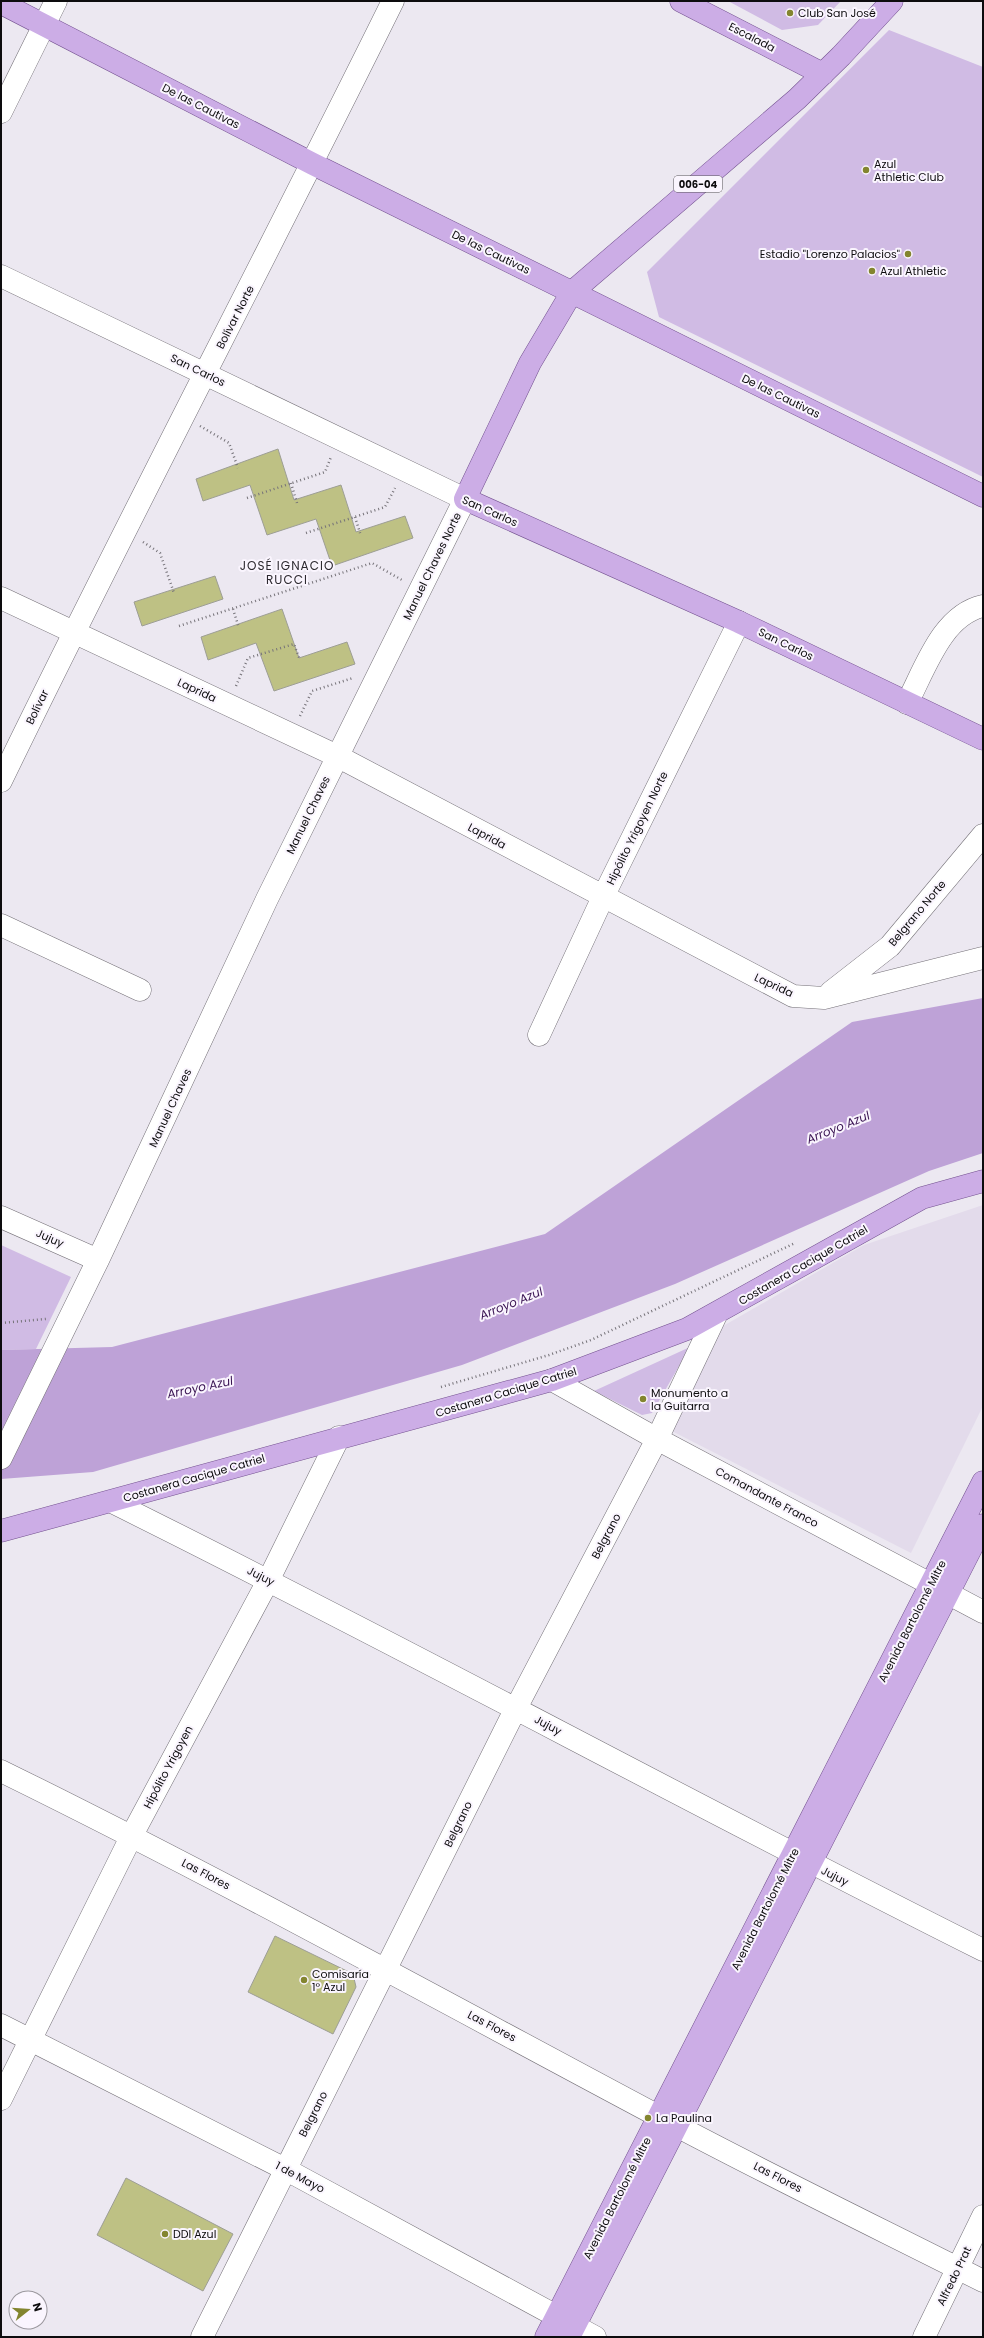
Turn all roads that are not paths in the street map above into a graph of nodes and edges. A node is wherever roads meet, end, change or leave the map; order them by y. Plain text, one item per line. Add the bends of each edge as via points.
1 (56, 1) edge
2 (393, 1) edge
3 (681, 1) edge
4 (892, 1) edge
5 (1, 3) edge
6 (45, 25) junction
7 (823, 74) junction
8 (1, 112) edge
9 (313, 164) junction
10 (1, 276) edge
11 (572, 292) junction
12 (206, 374) junction
13 (983, 496) edge
14 (465, 500) junction
15 (1, 598) edge
16 (983, 606) edge
17 (739, 622) junction
18 (73, 632) junction
19 (908, 703) junction
20 (983, 739) edge
21 (336, 756) junction
22 (1, 781) edge
23 (983, 835) edge
24 (603, 897) junction
25 (1, 925) edge
26 (983, 958) edge
27 (140, 990) dead end
28 (824, 998) junction
29 (539, 1036) dead end
30 (983, 1182) edge
31 (1, 1217) edge
32 (98, 1260) junction
33 (717, 1313) junction
34 (552, 1380) junction
35 (338, 1437) junction
36 (657, 1439) junction
37 (1, 1458) edge
38 (983, 1482) edge
39 (112, 1502) junction
40 (983, 1525) edge
41 (1, 1531) edge
42 (269, 1580) junction
43 (940, 1588) junction
44 (983, 1612) edge
45 (516, 1708) junction
46 (1, 1771) edge
47 (132, 1836) junction
48 (802, 1859) junction
49 (983, 1950) edge
50 (386, 1969) junction
51 (1, 2025) edge
52 (31, 2040) junction
53 (1, 2099) edge
54 (668, 2121) junction
55 (286, 2169) junction
56 (983, 2216) edge
57 (958, 2268) junction
58 (983, 2281) edge
59 (567, 2327) edge
60 (202, 2337) edge
61 (546, 2337) edge
62 (595, 2337) edge
63 (924, 2337) edge

1 - 6 street
2 - 9 street, Bolívar Norte
3 - 7 main road, Escalada
4 - 7 main road, 006-04
5 - 6 main road, De las Cautivas
6 - 8 street
6 - 9 main road, De las Cautivas
7 - 11 main road, 006-04
9 - 11 main road, De las Cautivas
9 - 12 street, Bolívar Norte
10 - 12 street, San Carlos
11 - 13 main road, De las Cautivas
11 - 14 main road, Manuel Chaves Norte via 530,363
12 - 14 street, San Carlos
12 - 18 street, Bolívar Norte
14 - 17 main road, San Carlos
14 - 21 street, Manuel Chaves Norte
15 - 18 street, Laprida
16 - 19 street via 959,616 946,630
17 - 19 main road, San Carlos
17 - 24 street, Hipólito Yrigoyen Norte
18 - 21 street, Laprida
18 - 22 street, Bolívar
19 - 20 main road, San Carlos
21 - 24 street, Laprida
21 - 32 street, Manuel Chaves
23 - 28 street, Belgrano Norte via 890,946
24 - 28 street, Laprida via 793,996
24 - 29 street, Hipólito Yrigoyen Norte
25 - 27 street
26 - 28 street, Laprida
30 - 33 main road, Costanera Cacique Catriel via 922,1198
31 - 32 street, Jujuy
32 - 37 street, Manuel Chaves
33 - 34 main road, Costanera Cacique Catriel via 687,1329
33 - 36 street, Belgrano
34 - 35 main road, Costanera Cacique Catriel via 456,1408
34 - 36 street, Comandante Franco
35 - 39 main road, Costanera Cacique Catriel
35 - 42 street, Hipólito Yrigoyen
36 - 43 street, Comandante Franco
36 - 45 street, Belgrano
38 - 43 main road, Avenida Bartolomé Mitre
39 - 41 main road, Costanera Cacique Catriel
39 - 42 street, Jujuy
40 - 43 main road, Avenida Bartolomé Mitre
42 - 45 street, Jujuy
42 - 47 street, Hipólito Yrigoyen
43 - 44 street, Comandante Franco
43 - 48 main road, Avenida Bartolomé Mitre
45 - 48 street, Jujuy
45 - 50 street, Belgrano
46 - 47 street, Las Flores
47 - 50 street, Las Flores
47 - 52 street, Hipólito Yrigoyen
48 - 49 street, Jujuy
48 - 54 main road, Avenida Bartolomé Mitre
50 - 54 street, Las Flores
50 - 55 street, Belgrano
51 - 52 street, 1 de Mayo
52 - 53 street, Hipólito Yrigoyen
52 - 55 street, 1 de Mayo
54 - 57 street, Las Flores
54 - 59 main road, Avenida Bartolomé Mitre
55 - 59 street, 1 de Mayo
55 - 60 street, Belgrano
56 - 57 street, Alfredo Prat
57 - 58 street, Las Flores
57 - 63 street, Alfredo Prat
59 - 61 main road, Avenida Bartolomé Mitre
59 - 62 street, 1 de Mayo

